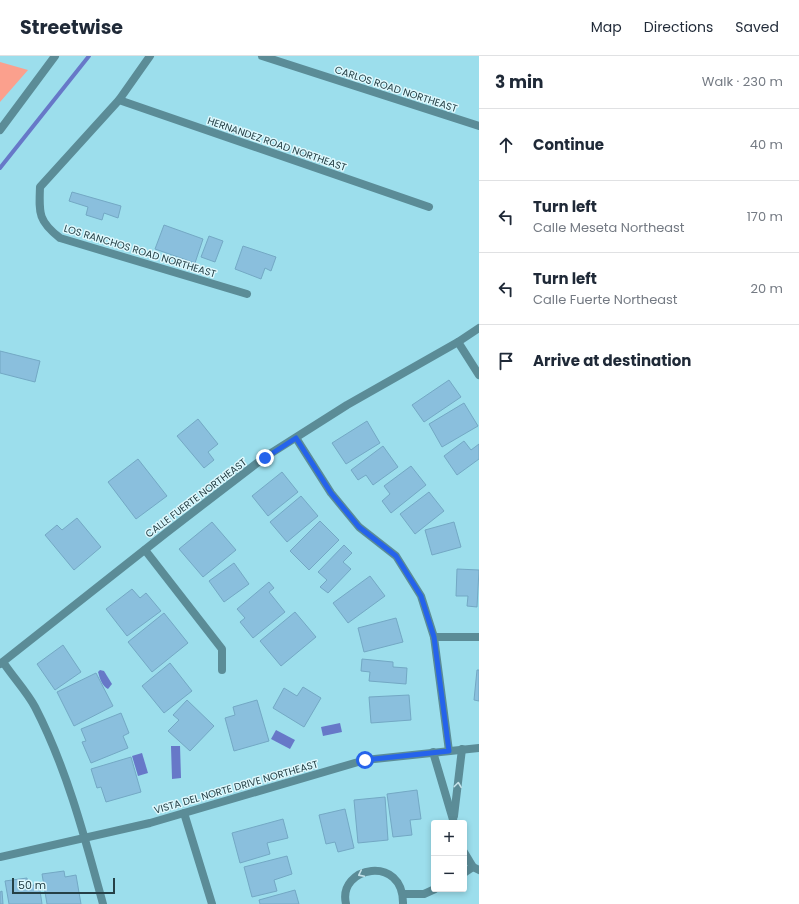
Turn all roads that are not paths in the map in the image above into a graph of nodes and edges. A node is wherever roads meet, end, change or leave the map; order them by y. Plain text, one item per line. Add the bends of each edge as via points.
1 (56, 56) edge
2 (150, 56) edge
3 (262, 56) edge
4 (119, 100) junction
5 (479, 126) edge
6 (0, 130) edge
7 (429, 207) dead end
8 (247, 294) dead end
9 (479, 328) edge
10 (458, 342) junction
11 (479, 375) edge
12 (296, 438) junction
13 (145, 550) junction
14 (434, 637) junction
15 (479, 637) edge
16 (2, 663) edge
17 (222, 670) dead end
18 (479, 748) edge
19 (462, 750) junction
20 (449, 751) junction
21 (433, 752) junction
22 (184, 813) junction
23 (453, 820) edge
24 (454, 820) edge
25 (85, 838) junction
26 (467, 856) edge
27 (0, 857) edge
28 (476, 869) edge
29 (431, 891) edge
30 (403, 894) junction
31 (103, 904) edge
32 (212, 904) edge
33 (346, 904) edge
34 (403, 904) edge

1 - 6 street
2 - 4 street
3 - 5 street, CARLOS ROAD NORTHEAST
4 - 7 street, HERNANDEZ ROAD NORTHEAST
4 - 8 street, LOS RANCHOS ROAD NORTHEAST via 40,187 39,212 47,228 60,238
9 - 10 street, CALLE FUERTE NORTHEAST
10 - 11 street
10 - 12 street, CALLE FUERTE NORTHEAST via 347,405
12 - 13 street, CALLE FUERTE NORTHEAST via 265,458
12 - 14 street via 331,493 359,527 396,556 421,596
13 - 16 street, CALLE FUERTE NORTHEAST
13 - 17 street via 222,649
14 - 15 street
14 - 20 street
16 - 25 street via 35,706 58,759
18 - 19 street, VISTA DEL NORTE DRIVE NORTHEAST
19 - 20 street, VISTA DEL NORTE DRIVE NORTHEAST
24 -> 19 street
20 - 21 street, VISTA DEL NORTE DRIVE NORTHEAST
21 - 22 street, VISTA DEL NORTE DRIVE NORTHEAST via 365,760
21 - 23 street
22 - 25 street, VISTA DEL NORTE DRIVE NORTHEAST
22 - 32 street
25 - 27 street, VISTA DEL NORTE DRIVE NORTHEAST
25 - 31 street
26 - 28 street
29 - 30 street via 424,894
30 -> 33 street via 400,886 388,874 371,870 363,872 350,883 346,891
30 - 34 street

